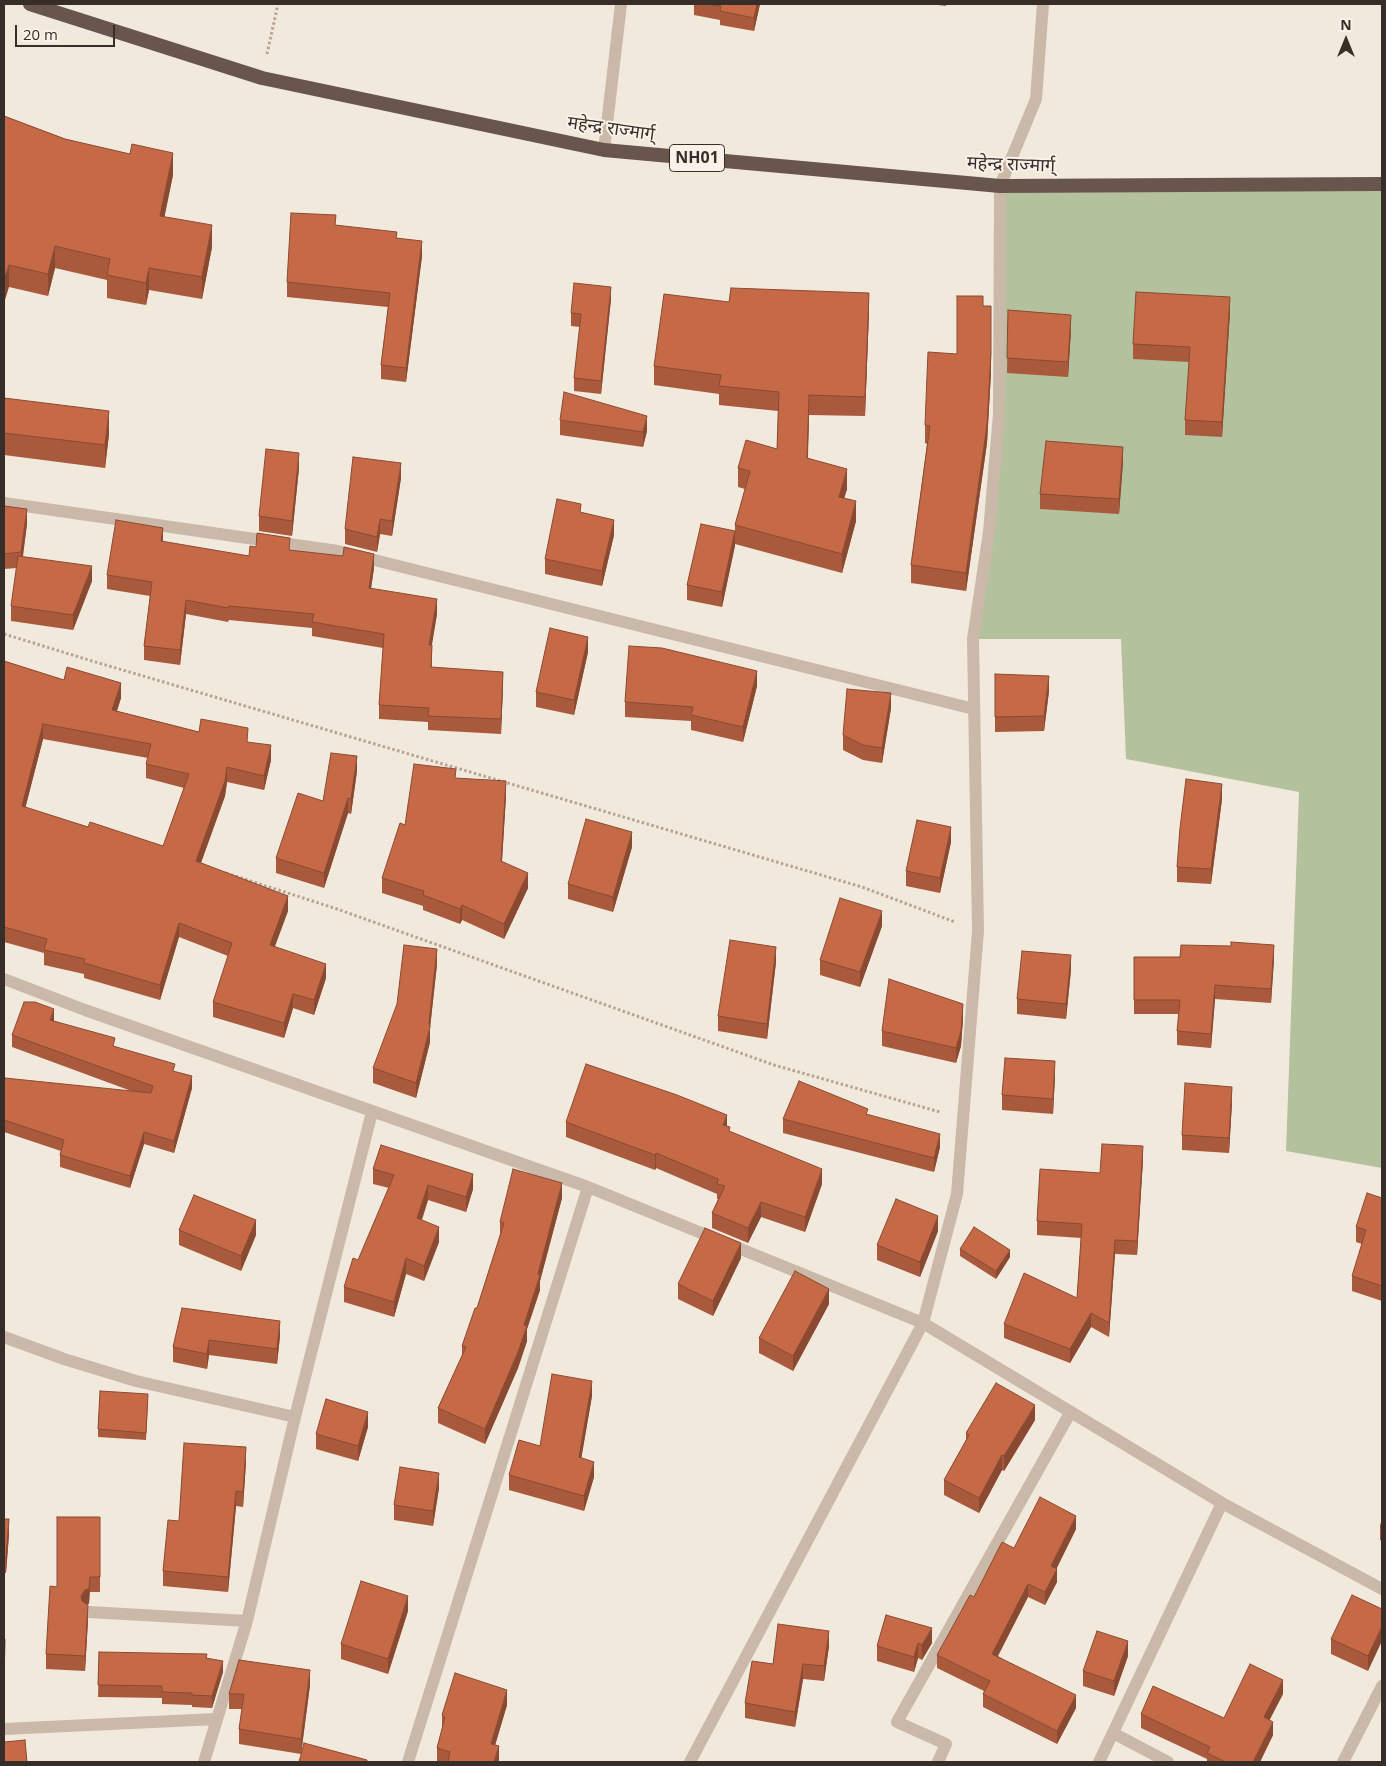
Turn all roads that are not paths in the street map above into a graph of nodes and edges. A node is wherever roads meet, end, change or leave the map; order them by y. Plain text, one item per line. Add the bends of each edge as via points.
1 (30, 4) edge
2 (621, 4) edge
3 (1043, 4) edge
4 (604, 150) junction
5 (1382, 184) edge
6 (1000, 186) junction
7 (4, 503) edge
8 (974, 709) junction
9 (4, 979) edge
10 (372, 1112) junction
11 (588, 1187) junction
12 (923, 1323) junction
13 (4, 1337) edge
14 (1070, 1413) junction
15 (295, 1417) junction
16 (1222, 1503) junction
17 (1382, 1589) edge
18 (89, 1612) edge
19 (247, 1621) junction
20 (1382, 1686) edge
21 (216, 1720) junction
22 (4, 1729) edge
23 (1113, 1733) junction
24 (204, 1762) edge
25 (408, 1762) edge
26 (690, 1762) edge
27 (938, 1762) edge
28 (1099, 1762) edge
29 (1168, 1762) edge
30 (1343, 1762) edge

1 - 4 highway, महेन्द्र राज्मार्ग् / NH01 via 262,78
2 - 4 street
3 - 6 street via 1036,99
4 - 6 highway, महेन्द्र राज्मार्ग् / NH01
5 - 6 highway, महेन्द्र राज्मार्ग् / NH01
6 - 8 street via 999,414 989,532 973,638
7 - 8 street via 338,551
8 - 12 street via 978,931 957,1194
9 - 10 street
10 - 11 street
10 - 15 street
11 - 12 street
11 - 25 street
12 - 14 street
12 - 26 street
13 - 15 street via 136,1381
14 - 16 street
14 - 27 street via 897,1722 946,1744
15 - 19 street
16 - 17 street
16 - 23 street
18 - 19 street
19 - 21 street
20 - 30 street
21 - 22 street
21 - 24 street
23 - 28 street
23 - 29 street

